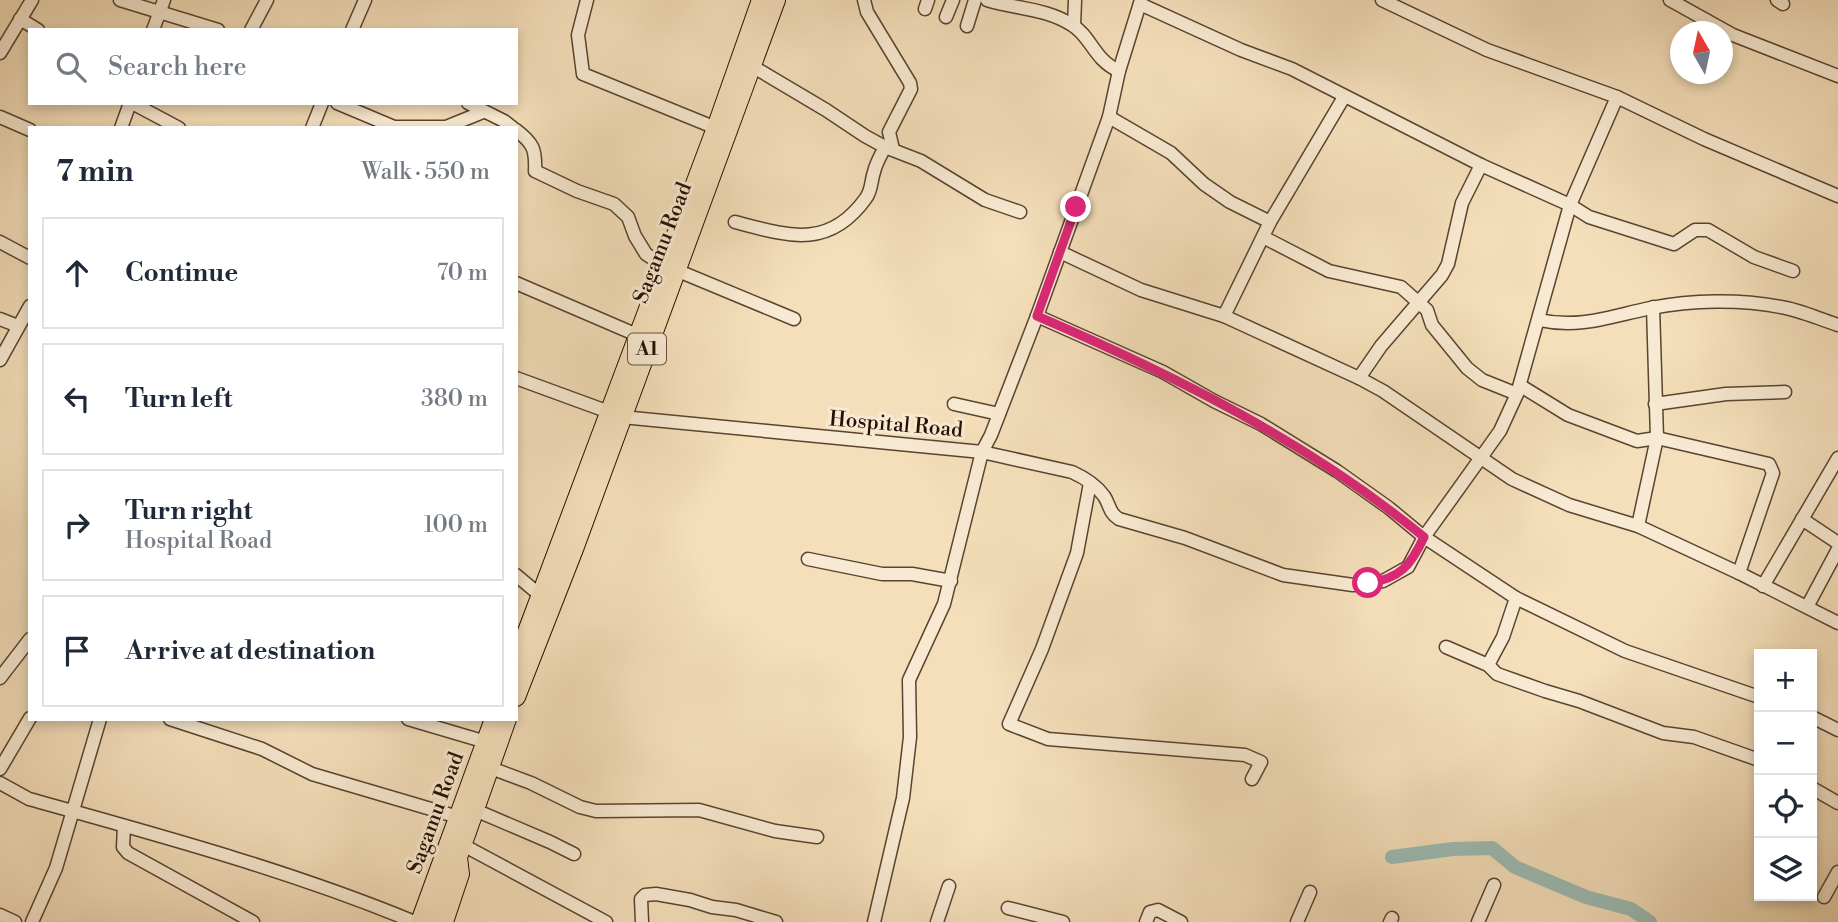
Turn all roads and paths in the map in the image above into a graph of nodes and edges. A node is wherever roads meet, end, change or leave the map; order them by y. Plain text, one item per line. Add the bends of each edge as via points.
1 (32, 0) edge
2 (120, 0) edge
3 (267, 0) edge
4 (365, 0) edge
5 (587, 0) edge
6 (761, 0) edge
7 (776, 0) edge
8 (864, 0) edge
9 (953, 0) edge
10 (975, 0) edge
11 (987, 0) edge
12 (1075, 0) edge
13 (1382, 0) edge
14 (1670, 0) edge
15 (1002, 2) edge
16 (1140, 2) edge
17 (162, 6) edge
18 (946, 17) dead end
19 (20, 19) junction
20 (967, 26) dead end
21 (1074, 26) junction
22 (35, 28) edge
23 (154, 28) edge
24 (213, 28) edge
25 (252, 28) edge
26 (353, 28) edge
27 (0, 53) edge
28 (752, 66) junction
29 (1119, 71) junction
30 (1838, 76) edge
31 (1344, 97) junction
32 (1617, 97) junction
33 (130, 105) edge
34 (135, 105) edge
35 (321, 105) edge
36 (471, 105) edge
37 (362, 108) edge
38 (483, 112) junction
39 (0, 117) edge
40 (1109, 117) junction
41 (122, 126) edge
42 (175, 126) edge
43 (313, 126) edge
44 (392, 126) edge
45 (448, 126) edge
46 (511, 126) edge
47 (716, 128) junction
48 (28, 129) edge
49 (518, 131) edge
50 (889, 132) junction
51 (865, 136) junction
52 (889, 148) junction
53 (1481, 165) junction
54 (1838, 195) edge
55 (1570, 205) junction
56 (1020, 212) dead end
57 (736, 222) dead end
58 (1270, 222) junction
59 (1263, 237) junction
60 (0, 242) edge
61 (1059, 252) junction
62 (28, 257) edge
63 (670, 268) junction
64 (1793, 271) dead end
65 (518, 283) edge
66 (1418, 301) junction
67 (1653, 307) junction
68 (28, 309) edge
69 (1037, 316) junction
70 (1224, 316) junction
71 (0, 319) edge
72 (794, 319) dead end
73 (1539, 320) junction
74 (1838, 325) edge
75 (18, 326) junction
76 (637, 335) junction
77 (0, 360) edge
78 (1359, 378) junction
79 (518, 379) edge
80 (1519, 390) junction
81 (1785, 392) dead end
82 (954, 404) dead end
83 (1655, 404) junction
84 (999, 414) junction
85 (615, 415) junction
86 (1657, 438) junction
87 (982, 452) junction
88 (1481, 457) junction
89 (1838, 458) edge
90 (1090, 483) junction
91 (1802, 519) junction
92 (1638, 526) junction
93 (1424, 537) junction
94 (1838, 543) edge
95 (1838, 549) edge
96 (808, 559) dead end
97 (1738, 573) junction
98 (518, 577) edge
99 (951, 581) junction
100 (1763, 586) junction
101 (541, 596) junction
102 (1516, 598) junction
103 (1807, 607) junction
104 (1838, 623) edge
105 (28, 642) edge
106 (1446, 647) dead end
107 (518, 656) edge
108 (1488, 665) junction
109 (0, 678) edge
110 (518, 691) edge
111 (1754, 695) edge
112 (1817, 720) edge
113 (28, 721) edge
114 (99, 721) edge
115 (176, 721) edge
116 (415, 721) edge
117 (493, 721) edge
118 (506, 721) edge
119 (1838, 730) edge
120 (486, 742) junction
121 (1754, 758) edge
122 (488, 767) junction
123 (0, 769) edge
124 (1252, 779) dead end
125 (0, 783) edge
126 (1817, 791) edge
127 (1838, 803) edge
128 (71, 811) junction
129 (467, 813) junction
130 (124, 826) junction
131 (817, 837) dead end
132 (456, 853) junction
133 (574, 854) dead end
134 (1838, 872) edge
135 (446, 876) junction
136 (1494, 885) dead end
137 (949, 886) dead end
138 (1310, 892) dead end
139 (1824, 897) dead end
140 (1008, 908) dead end
141 (0, 915) edge
142 (15, 922) edge
143 (32, 922) edge
144 (253, 922) edge
145 (412, 922) edge
146 (420, 922) edge
147 (435, 922) edge
148 (445, 922) edge
149 (606, 922) edge
150 (642, 922) edge
151 (775, 922) edge
152 (874, 922) edge
153 (937, 922) edge
154 (1063, 922) edge
155 (1146, 922) edge
156 (1181, 922) edge
157 (1297, 922) edge
158 (1478, 922) edge

1 - 19 street
2 - 17 street
3 - 25 street
4 - 26 street
5 - 47 street via 578,35 583,74
6 - 47 highway, Sagamu Road / A1
7 - 28 highway, Sagamu Road / A1
8 - 50 street via 910,83
9 - 18 street
10 - 20 street
11 - 15 street
12 - 21 street
13 - 32 street via 1487,50
14 - 30 street via 1732,35
15 - 21 street via 1035,9
16 - 29 street, Hospital Road
16 - 31 street
17 - 23 street
17 - 24 street
19 - 22 street
19 - 27 street
21 - 29 street via 1106,65
28 - 51 street
28 - 63 highway, Sagamu Road / A1
29 - 40 street, Hospital Road
31 - 53 street
31 - 58 street
32 - 54 street
32 - 55 street
33 - 41 street
34 - 42 street
35 - 43 street
36 - 38 street
37 - 44 street
38 - 45 street
38 - 46 street
39 - 48 street
40 - 58 street via 1171,153 1230,202
40 - 61 street, Hospital Road
47 - 63 highway, Sagamu Road / A1
49 - 63 street via 530,141 535,171 614,204 628,217 646,254
50 - 51 street
50 - 52 street
51 - 52 street
52 - 56 street via 921,161 985,200
52 - 57 street via 874,169 866,198 833,230 801,236
53 - 55 street
53 - 66 street via 1462,203 1448,264
55 - 64 street via 1589,218 1674,244 1695,230 1708,230 1754,257
55 - 73 street
58 - 59 street
59 - 66 street via 1329,271 1401,287
59 - 70 street
60 - 62 street
61 - 69 street, Hospital Road
61 - 70 street via 1141,290
63 - 72 street
63 - 76 highway, Sagamu Road / A1
63 - 85 highway, Sagamu Road / A1
65 - 76 street
66 - 78 street
66 - 80 street via 1467,368 1490,384
67 - 73 street via 1595,322
67 - 74 street via 1752,303 1784,307
67 - 83 street
68 - 75 street
69 - 84 street, Hospital Road
69 - 93 street via 1163,372 1261,424 1337,471
70 - 78 street
71 - 75 street
73 - 80 street
75 - 77 street
76 - 85 highway, Sagamu Road / A1
78 - 88 street
79 - 85 street, Hospital Road
80 - 86 street via 1568,415 1637,441
80 - 88 street via 1500,431
81 - 83 street
82 - 84 street
83 - 86 street
84 - 87 street, Hospital Road
85 - 87 street, Hospital Road
85 - 101 highway, Sagamu Road / A1
85 - 110 highway, Sagamu Road / A1
86 - 92 street
86 - 97 street via 1769,464 1773,473
87 - 90 street via 1072,472
87 - 99 street
88 - 92 street via 1512,479 1569,505
88 - 93 street
89 - 91 street
90 - 93 street via 1119,519 1283,575 1353,585 1383,581 1408,567
90 - 124 street via 1076,553 1009,724 1048,738 1245,755 1261,762
91 - 94 street
91 - 100 street
92 - 97 street
93 - 102 street
95 - 103 street
96 - 99 street via 882,574
97 - 100 street
98 - 101 street
99 - 152 street via 909,680 910,737 903,798
100 - 103 street
101 - 107 highway, Sagamu Road / A1
102 - 108 street
102 - 111 street via 1625,650
103 - 104 street
105 - 109 street
106 - 108 street
108 - 121 street via 1497,674 1663,733 1694,737
112 - 119 street
113 - 123 street
114 - 128 street
115 - 129 street via 262,749 312,774
116 - 120 street
117 - 120 highway, Sagamu Road
118 - 122 highway, Sagamu Road
120 - 129 highway, Sagamu Road
122 - 129 highway, Sagamu Road
122 - 131 street via 596,811 699,810 775,831
125 - 128 street via 29,799
126 - 127 street
128 - 130 street
128 - 143 street via 56,868
129 - 132 highway, Sagamu Road
129 - 133 street
130 - 144 street via 123,847 128,853
130 - 145 street via 333,890
132 - 135 highway, Sagamu Road
132 - 145 main road via 434,869
132 - 148 main road via 461,874
132 - 149 street
134 - 139 street
135 - 146 highway, Sagamu Road
135 - 147 highway, Sagamu Road
136 - 158 street
137 - 153 street
138 - 157 street
140 - 154 street
141 - 142 street
150 - 151 street via 641,899 656,894 736,909
155 - 156 street via 1154,910

